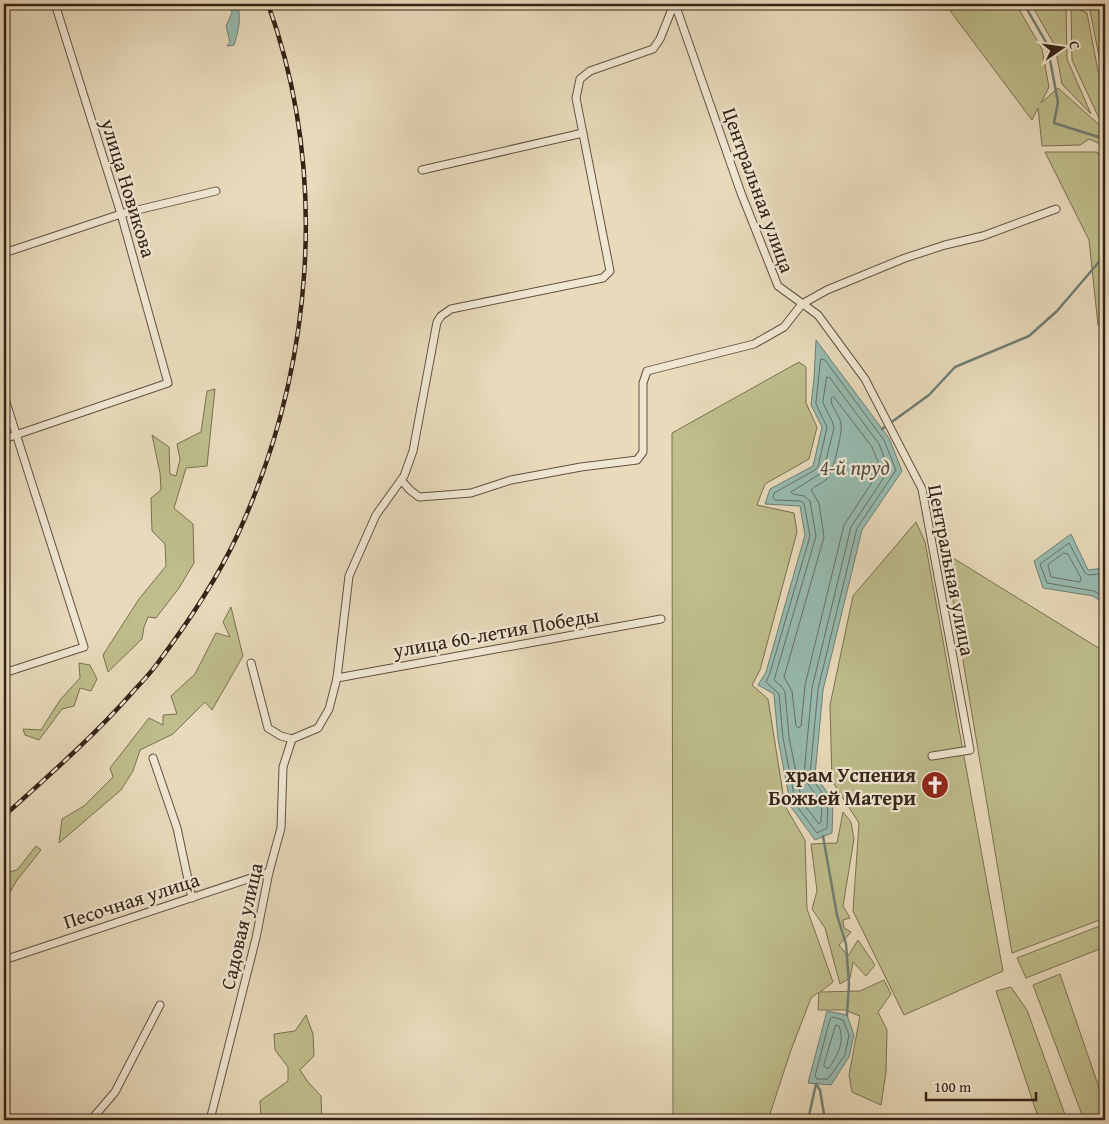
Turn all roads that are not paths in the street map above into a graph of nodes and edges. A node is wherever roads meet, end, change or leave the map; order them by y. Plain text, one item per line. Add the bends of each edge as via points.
1 (55, 4) edge
2 (675, 4) edge
3 (583, 133) junction
4 (422, 170) dead end
5 (216, 192) dead end
6 (1056, 209) dead end
7 (121, 214) junction
8 (4, 253) edge
9 (802, 304) junction
10 (4, 396) edge
11 (15, 436) junction
12 (4, 439) edge
13 (401, 480) junction
14 (661, 619) dead end
15 (251, 663) dead end
16 (4, 673) edge
17 (337, 678) junction
18 (292, 738) junction
19 (932, 756) dead end
20 (152, 758) dead end
21 (269, 872) junction
22 (192, 898) junction
23 (4, 960) edge
24 (160, 1005) dead end
25 (91, 1120) edge
26 (210, 1120) edge

1 - 7 street, улица Новикова
2 - 3 street via 653,49 590,71 580,79 576,98
2 - 9 street, Центральная улица via 741,193 778,286
3 - 4 street
3 - 13 street via 610,271 603,278 451,309 441,316 437,322 412,451
5 - 7 street
6 - 9 street via 983,236 904,258
7 - 8 street
7 - 11 street, улица Новикова via 168,383
9 - 13 street via 784,327 754,344 647,371 643,383 644,452 636,460 511,480 471,493 419,497
9 - 19 street, Центральная улица via 818,315 865,379 922,489 970,750
10 - 11 street
11 - 12 street
11 - 16 street via 84,647
13 - 17 street via 376,515 349,576
14 - 17 street, улица 60-летия Победы
15 - 18 street via 268,728
17 - 18 street via 329,709 318,728
18 - 21 street, Садовая улица via 283,767 281,828
20 - 22 street via 177,828
21 - 22 street, Песочная улица
21 - 26 street, Садовая улица via 256,938
22 - 23 street, Песочная улица
24 - 25 street via 115,1092

